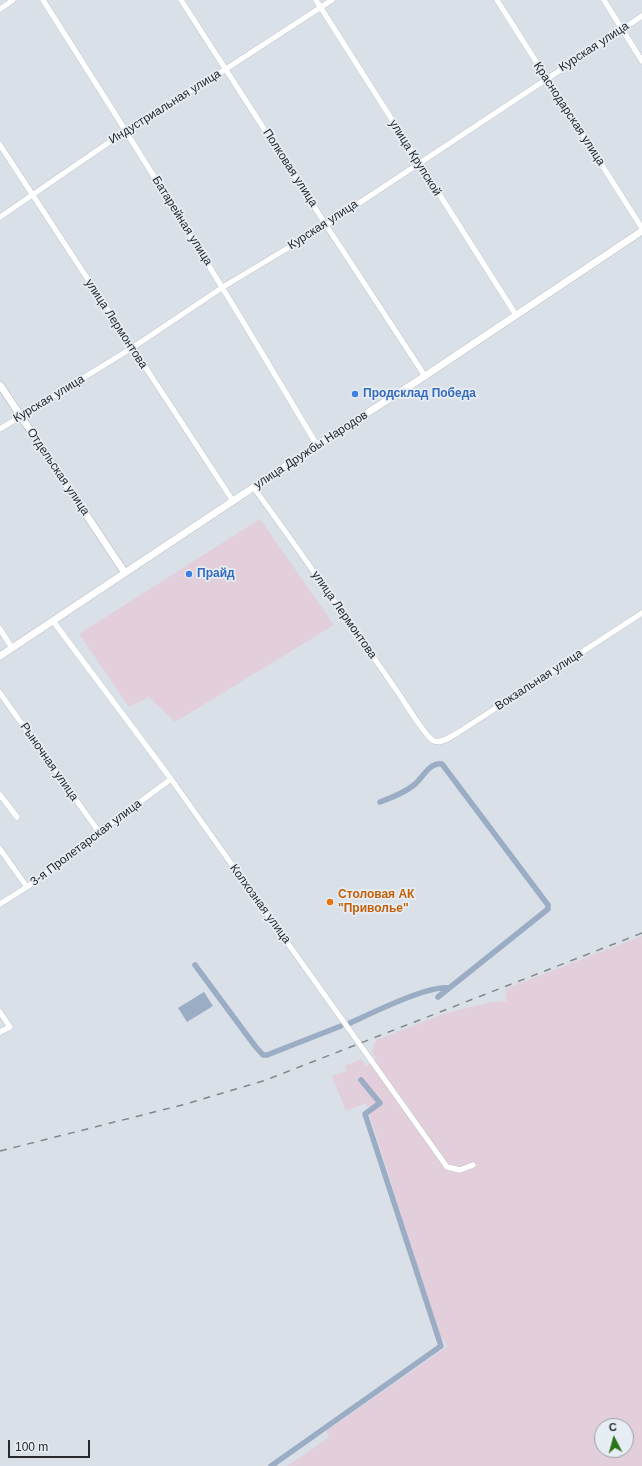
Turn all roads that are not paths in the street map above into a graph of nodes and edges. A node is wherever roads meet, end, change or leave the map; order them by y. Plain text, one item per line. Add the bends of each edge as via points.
1 (13, 0) edge
2 (43, 0) edge
3 (181, 0) edge
4 (316, 0) edge
5 (332, 0) edge
6 (497, 0) edge
7 (604, 0) edge
8 (321, 7) junction
9 (0, 9) edge
10 (642, 16) edge
11 (622, 29) junction
12 (642, 61) edge
13 (226, 69) junction
14 (546, 79) junction
15 (127, 130) junction
16 (0, 145) edge
17 (418, 162) junction
18 (33, 195) junction
19 (0, 217) edge
20 (326, 225) junction
21 (642, 228) edge
22 (642, 231) edge
23 (223, 288) junction
24 (516, 315) junction
25 (132, 348) junction
26 (425, 376) junction
27 (0, 385) edge
28 (20, 416) junction
29 (0, 429) edge
30 (317, 445) junction
31 (254, 488) junction
32 (232, 502) junction
33 (116, 560) junction
34 (141, 562) junction
35 (125, 573) junction
36 (114, 580) junction
37 (642, 613) edge
38 (53, 621) junction
39 (0, 629) edge
40 (12, 648) junction
41 (0, 656) edge
42 (0, 693) edge
43 (435, 741) joint
44 (171, 779) junction
45 (0, 795) edge
46 (16, 817) dead end
47 (99, 832) junction
48 (0, 849) edge
49 (27, 887) junction
50 (0, 904) edge
51 (0, 1012) edge
52 (0, 1032) edge
53 (473, 1165) dead end

1 - 9 street
2 - 15 street, Батарейная улица
3 - 13 street, Полковая улица
4 - 8 street, улица Крупской
5 - 8 street, Индустриальная улица
6 - 14 street, Краснодарская улица
7 - 11 street
8 - 13 street, Индустриальная улица
8 - 17 street, улица Крупской
10 - 11 street, Курская улица
11 - 12 street
11 - 14 street, Курская улица
13 - 15 street, Индустриальная улица
13 - 20 street, Полковая улица
14 - 17 street, Курская улица
14 - 21 street, Краснодарская улица
15 - 18 street, Индустриальная улица
15 - 23 street, Батарейная улица
16 - 18 street, улица Лермонтова
17 - 20 street, Курская улица
17 - 24 street, улица Крупской
18 - 19 street, Индустриальная улица
18 - 25 street, улица Лермонтова
20 - 23 street, Курская улица
20 - 26 street, Полковая улица
22 - 24 street, улица Дружбы Народов
23 - 25 street, Курская улица
23 - 30 street, Батарейная улица
24 - 26 street, улица Дружбы Народов
25 - 28 street, Курская улица
25 - 32 street, улица Лермонтова
26 - 30 street, улица Дружбы Народов
27 - 28 street, Отдельская улица
28 - 29 street, Курская улица
28 - 33 street, Отдельская улица
30 - 31 street, улица Дружбы Народов
31 - 32 street, улица Дружбы Народов
31 - 43 street, улица Лермонтова via 430,738
32 - 34 street, улица Дружбы Народов
33 - 34 street via 127,565
33 - 35 street, Отдельская улица
33 - 36 street via 118,571
34 - 35 street, улица Дружбы Народов
35 - 36 street, улица Дружбы Народов
36 - 38 street, улица Дружбы Народов
37 - 43 street, Вокзальная улица via 459,732 442,741
38 - 40 street, улица Дружбы Народов
38 - 44 street, Колхозная улица
39 - 40 street
40 - 41 street, улица Дружбы Народов
42 - 47 street, Рыночная улица
44 - 47 street, 3-я Пролетарская улица
44 - 53 street, Колхозная улица via 447,1167 460,1170
45 - 46 street
47 - 49 street, 3-я Пролетарская улица
48 - 49 street
49 - 50 street, 3-я Пролетарская улица
51 - 52 street via 10,1027

